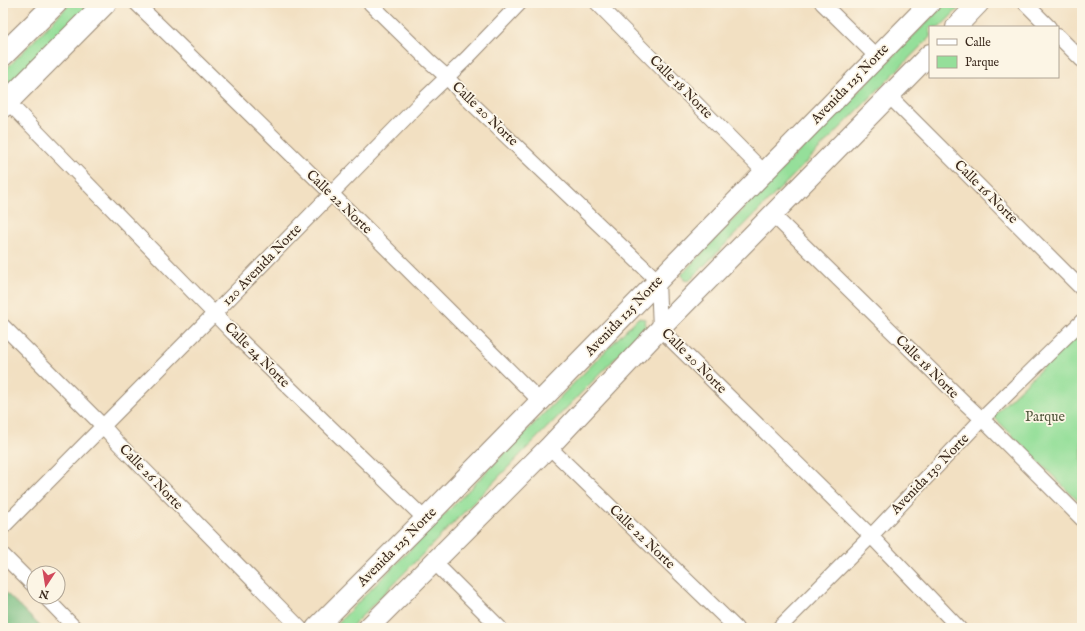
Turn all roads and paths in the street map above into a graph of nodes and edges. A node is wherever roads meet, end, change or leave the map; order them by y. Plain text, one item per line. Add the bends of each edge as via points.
1 (56, 3) edge
2 (105, 3) edge
3 (136, 3) edge
4 (370, 3) edge
5 (520, 3) edge
6 (598, 3) edge
7 (822, 3) edge
8 (930, 3) edge
9 (979, 3) edge
10 (1025, 3) edge
11 (957, 26) edge
12 (1048, 26) edge
13 (1059, 37) edge
14 (3, 55) edge
15 (929, 55) edge
16 (877, 57) junction
17 (1082, 60) edge
18 (447, 77) junction
19 (889, 96) junction
20 (5, 104) edge
21 (764, 172) junction
22 (331, 194) junction
23 (772, 214) junction
24 (658, 281) junction
25 (1082, 289) edge
26 (215, 313) junction
27 (1082, 321) edge
28 (3, 326) edge
29 (660, 329) junction
30 (540, 401) junction
31 (982, 419) junction
32 (103, 426) junction
33 (549, 447) junction
34 (425, 519) junction
35 (1082, 520) edge
36 (3, 527) edge
37 (871, 536) junction
38 (3, 555) edge
39 (434, 562) junction
40 (26, 578) edge
41 (53, 605) edge
42 (76, 628) edge
43 (300, 628) edge
44 (316, 628) edge
45 (368, 628) edge
46 (500, 628) edge
47 (736, 628) edge
48 (779, 628) edge
49 (959, 628) edge

1 - 14 main road
2 - 20 main road
3 - 22 street, Calle 22 Norte
4 - 18 street, Calle 20 Norte
5 - 18 street, 120 Avenida Norte
6 - 21 street, Calle 18 Norte
7 - 16 street
8 - 16 main road, Avenida 125 Norte
9 - 11 main road
10 - 12 street
13 - 17 street
15 - 19 main road
16 - 21 main road, Avenida 125 Norte
18 - 22 street, 120 Avenida Norte
18 - 24 street, Calle 20 Norte
19 - 23 main road
19 - 25 street, Calle 16 Norte
20 - 26 street, Calle 24 Norte
21 - 24 main road, Avenida 125 Norte
22 - 26 street, 120 Avenida Norte
22 - 30 street, Calle 22 Norte
23 - 29 main road
23 - 31 street, Calle 18 Norte
24 - 29 street, Calle 20 Norte
24 - 30 main road, Avenida 125 Norte
26 - 32 street, 120 Avenida Norte
26 - 34 street, Calle 24 Norte
27 - 31 street, Avenida 130 Norte
28 - 32 street, Calle 26 Norte
29 - 33 main road
29 - 37 street, Calle 20 Norte
30 - 34 main road, Avenida 125 Norte
31 - 35 street, Calle 18 Norte
31 - 37 street, Avenida 130 Norte
32 - 36 street, 120 Avenida Norte
32 - 43 street, Calle 26 Norte
33 - 39 main road
33 - 47 street, Calle 22 Norte
34 - 44 main road, Avenida 125 Norte
37 - 48 street, Avenida 130 Norte
37 - 49 street, Calle 20 Norte
38 - 40 street
39 - 45 main road
39 - 46 street
41 - 42 street

